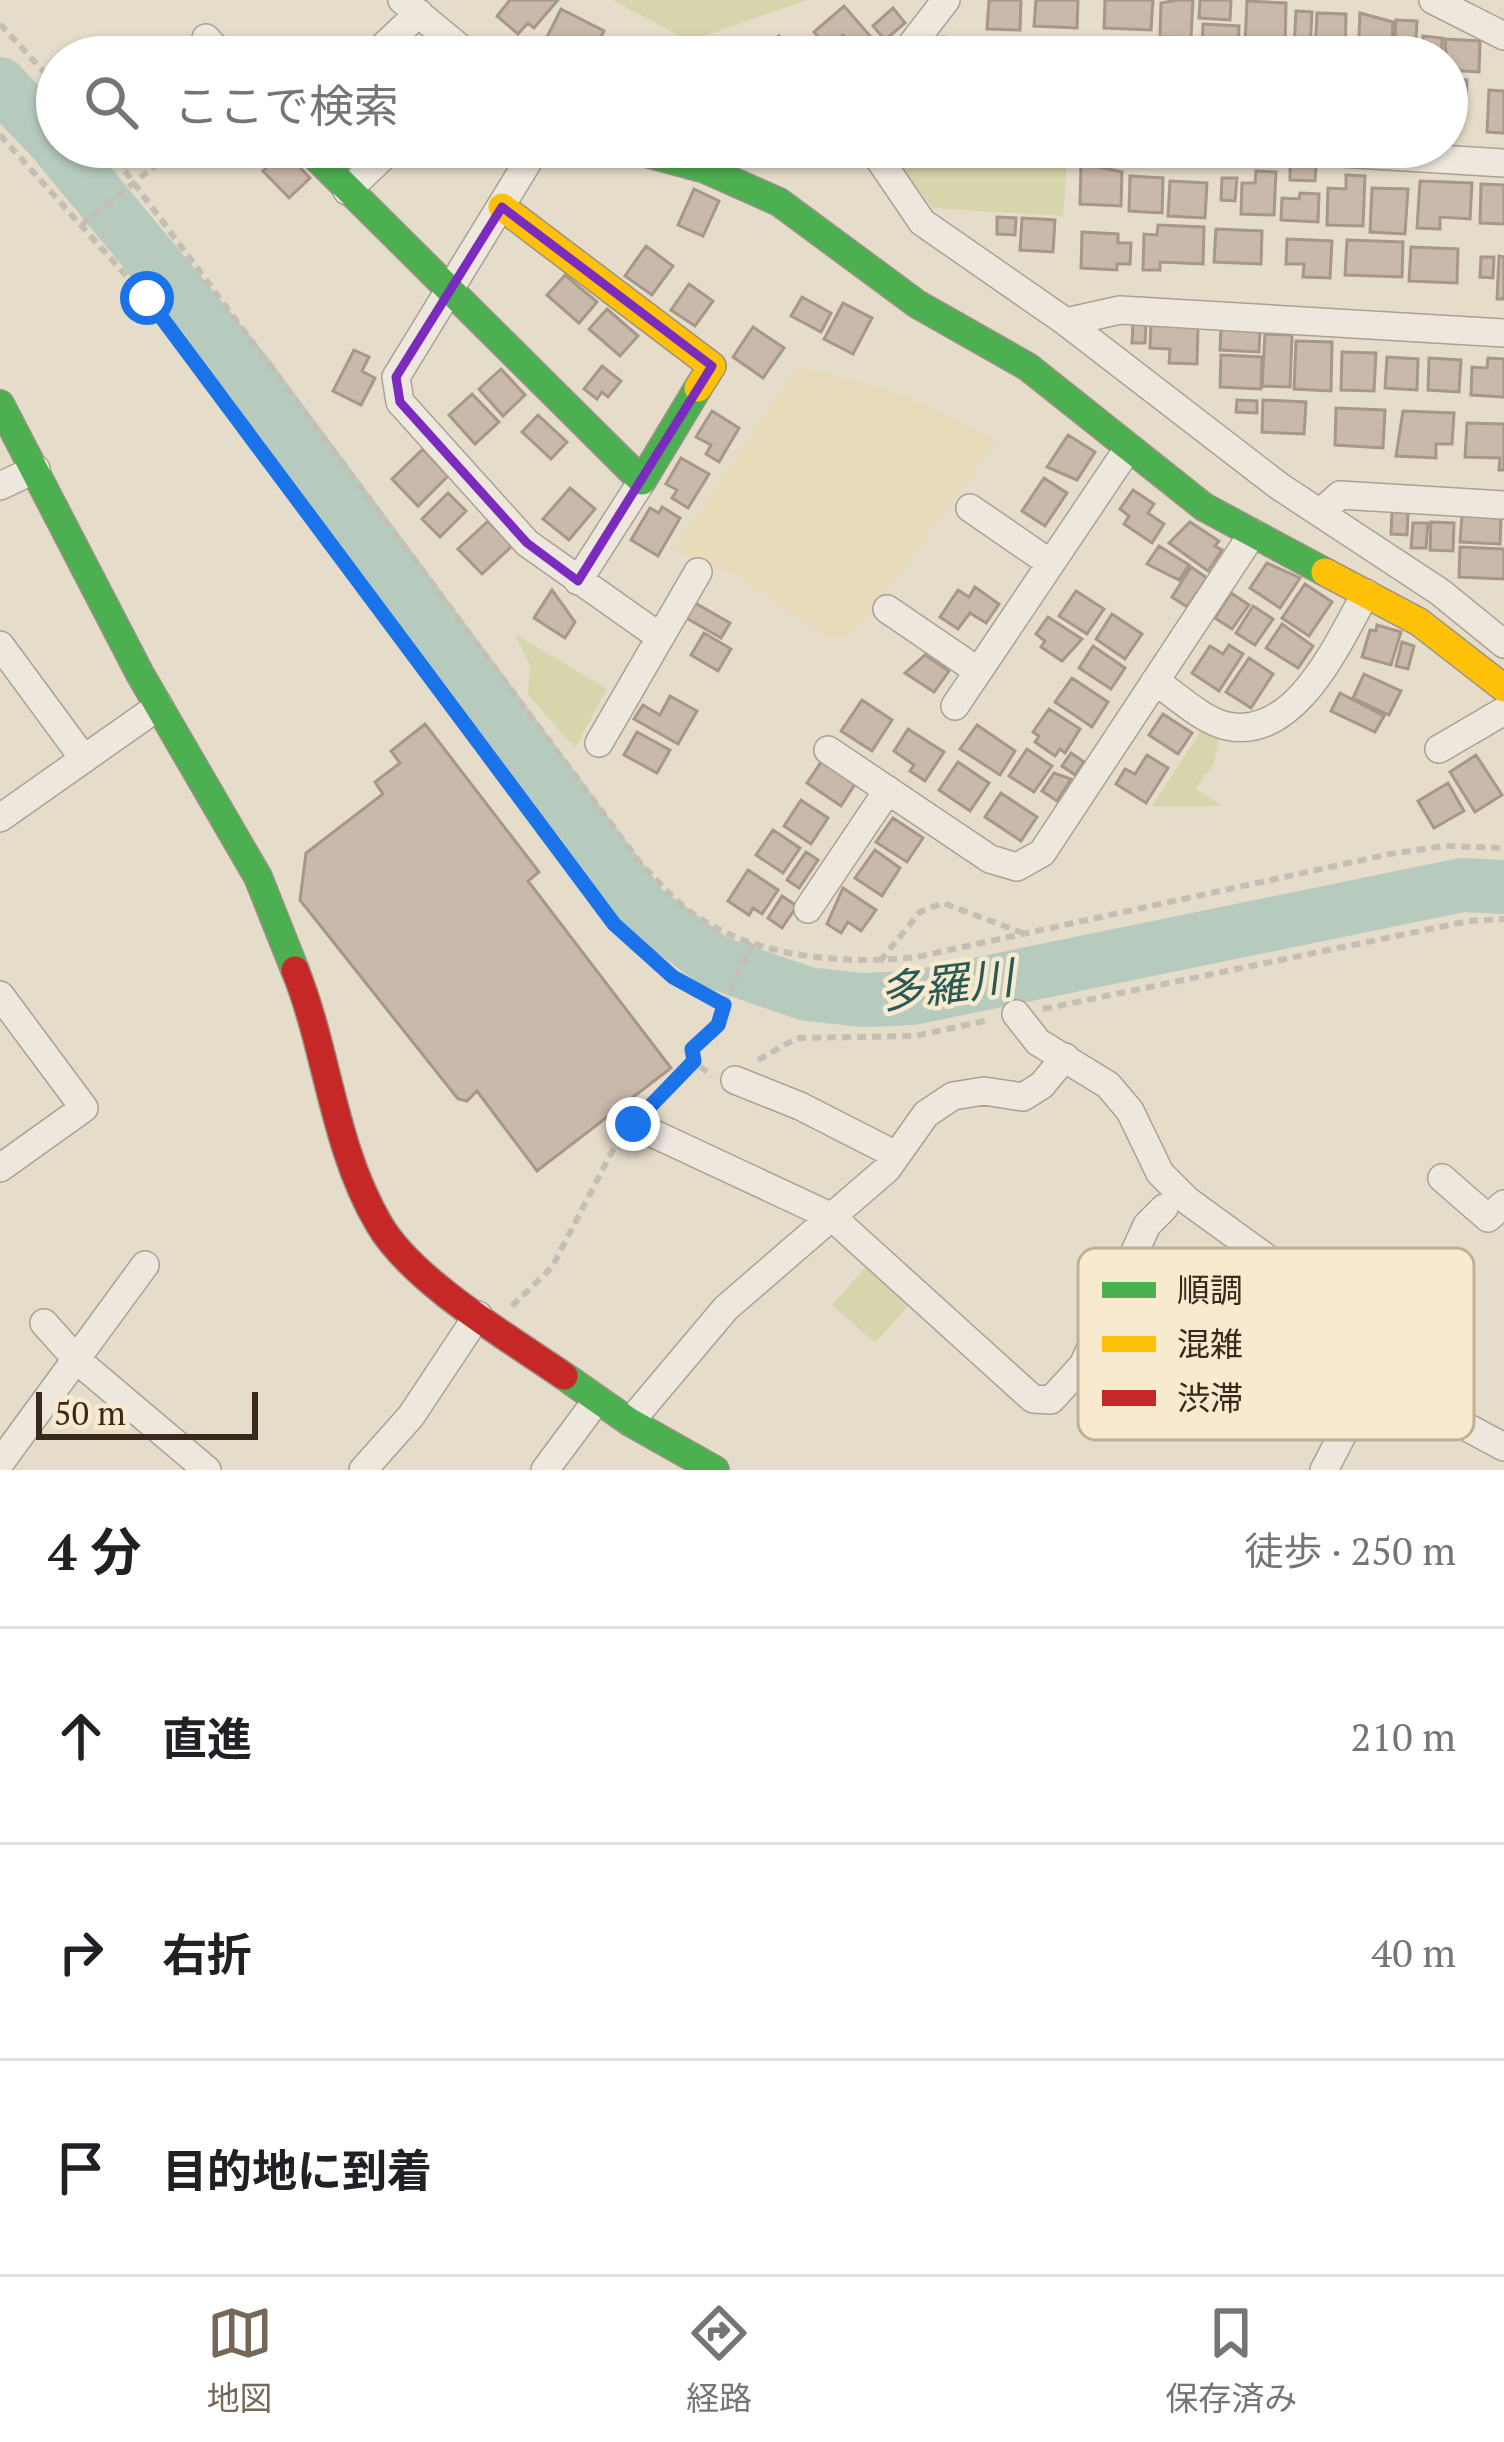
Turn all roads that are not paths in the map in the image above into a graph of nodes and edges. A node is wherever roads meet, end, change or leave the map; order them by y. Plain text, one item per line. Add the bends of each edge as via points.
1 (946, 0) edge
2 (1433, 0) edge
3 (411, 6) edge
4 (388, 36) edge
5 (446, 36) edge
6 (918, 36) edge
7 (1504, 36) edge
8 (1468, 161) edge
9 (1504, 163) edge
10 (326, 168) edge
11 (371, 168) edge
12 (524, 168) edge
13 (698, 168) edge
14 (885, 168) edge
15 (347, 191) junction
16 (502, 207) junction
17 (450, 295) junction
18 (1066, 322) junction
19 (1504, 333) edge
20 (0, 404) edge
21 (1127, 450) junction
22 (36, 469) junction
23 (642, 481) junction
24 (0, 486) edge
25 (1504, 505) edge
26 (970, 508) dead end
27 (1321, 512) junction
28 (1253, 533) junction
29 (1050, 563) junction
30 (698, 572) dead end
31 (578, 581) junction
32 (1366, 593) junction
33 (887, 609) dead end
34 (659, 637) junction
35 (1504, 644) edge
36 (0, 645) edge
37 (978, 671) junction
38 (1155, 681) junction
39 (1504, 688) edge
40 (159, 706) junction
41 (955, 706) dead end
42 (1504, 711) edge
43 (599, 743) dead end
44 (1439, 749) dead end
45 (828, 750) dead end
46 (84, 759) junction
47 (888, 790) junction
48 (0, 818) edge
49 (808, 909) dead end
50 (0, 995) edge
51 (1016, 1014) road end
52 (1065, 1058) junction
53 (735, 1080) road end
54 (633, 1124) road end
55 (896, 1155) junction
56 (0, 1168) edge
57 (1442, 1178) dead end
58 (1504, 1204) edge
59 (1164, 1208) dead end
60 (832, 1217) junction
61 (1136, 1248) edge
62 (1253, 1248) edge
63 (146, 1265) dead end
64 (486, 1321) junction
65 (44, 1323) dead end
66 (79, 1361) junction
67 (1078, 1370) edge
68 (598, 1400) junction
69 (630, 1422) junction
70 (1474, 1436) edge
71 (1340, 1440) edge
72 (1500, 1454) edge
73 (0, 1463) edge
74 (207, 1470) edge
75 (363, 1470) edge
76 (545, 1470) edge
77 (715, 1470) edge
78 (1324, 1470) edge

1 - 6 street
2 - 7 street
3 - 4 street
3 - 5 street
8 - 9 street
10 - 15 street
11 - 15 street
12 - 16 street
13 - 21 street via 779,202 917,304 1028,367
14 - 18 street via 922,222
15 - 17 street
16 - 17 street
16 - 23 street via 712,366
17 - 23 street
17 - 31 street via 396,377 400,402 527,543
18 - 19 street via 1120,310
18 - 27 street
20 - 22 street
21 - 28 street
21 - 29 street
22 - 24 street
22 - 40 street
23 - 31 street
25 - 27 street via 1340,495
26 - 29 street
27 - 35 street
28 - 32 street
28 - 38 street
29 - 37 street
30 - 34 street
31 - 34 street
32 - 38 street via 1312,691 1253,727 1223,726
32 - 39 street via 1419,622
33 - 37 street
34 - 43 street
36 - 46 street
37 - 41 street
38 - 47 street via 1042,853 1017,867 990,859
40 - 46 street
40 - 64 street via 258,877 285,941 362,1193 409,1261
42 - 44 street
45 - 47 street
46 - 48 street
47 - 49 street
50 - 56 street via 84,1108
51 - 52 street via 1038,1042
52 - 55 street via 1023,1097 952,1096 926,1114
52 - 62 street via 1119,1098 1160,1173
53 - 55 street
54 - 60 street
55 - 60 street
57 - 58 street via 1488,1218
59 - 61 street
60 - 67 street via 1033,1399 1051,1400
60 - 69 street via 726,1308
63 - 66 street
64 - 68 street
64 - 75 street
65 - 66 street
66 - 73 street
66 - 74 street
68 - 69 street
68 - 76 street
69 - 77 street
70 - 72 street
71 - 78 street

